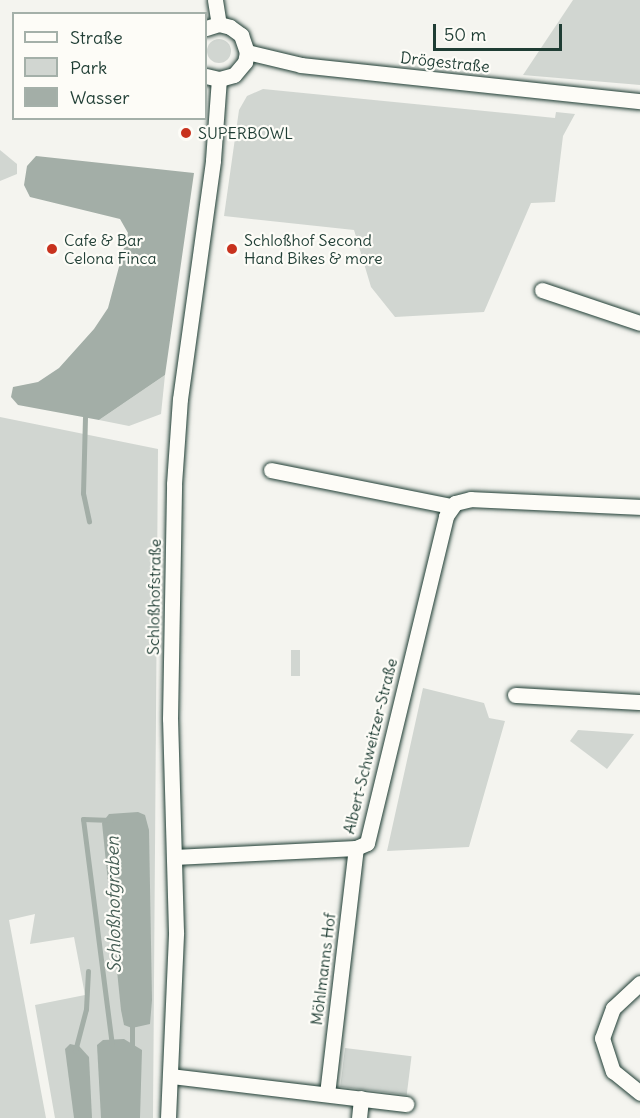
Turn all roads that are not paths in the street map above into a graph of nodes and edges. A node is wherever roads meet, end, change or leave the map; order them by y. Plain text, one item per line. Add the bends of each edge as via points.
1 (215, 0) edge
2 (212, 26) edge
3 (247, 52) junction
4 (212, 77) edge
5 (640, 100) edge
6 (542, 290) dead end
7 (640, 323) edge
8 (271, 470) dead end
9 (451, 506) junction
10 (640, 507) edge
11 (516, 695) dead end
12 (640, 702) edge
13 (356, 848) junction
14 (174, 857) junction
15 (640, 983) edge
16 (171, 1076) junction
17 (640, 1093) edge
18 (327, 1094) junction
19 (361, 1098) junction
20 (406, 1104) dead end
21 (168, 1118) edge
22 (359, 1118) edge

1 - 2 street
2 - 3 street via 236,30
3 - 4 street via 240,70
3 - 5 street, Drögestraße via 301,66
4 - 14 street, Schloßhofstraße via 213,160 176,443 170,719
6 - 7 street
8 - 9 street
9 - 10 street via 471,499
9 - 13 street, Albert-Schweitzer-Straße via 369,838
11 - 12 street
13 - 14 street, Albert-Schweitzer-Straße
13 - 18 street, Möhlmanns Hof
14 - 16 street, Schloßhofstraße via 176,955
15 - 17 street via 613,1008 602,1038 613,1071
16 - 18 street
16 - 21 street, Schloßhofstraße
18 - 19 street
19 - 20 street
19 - 22 street

